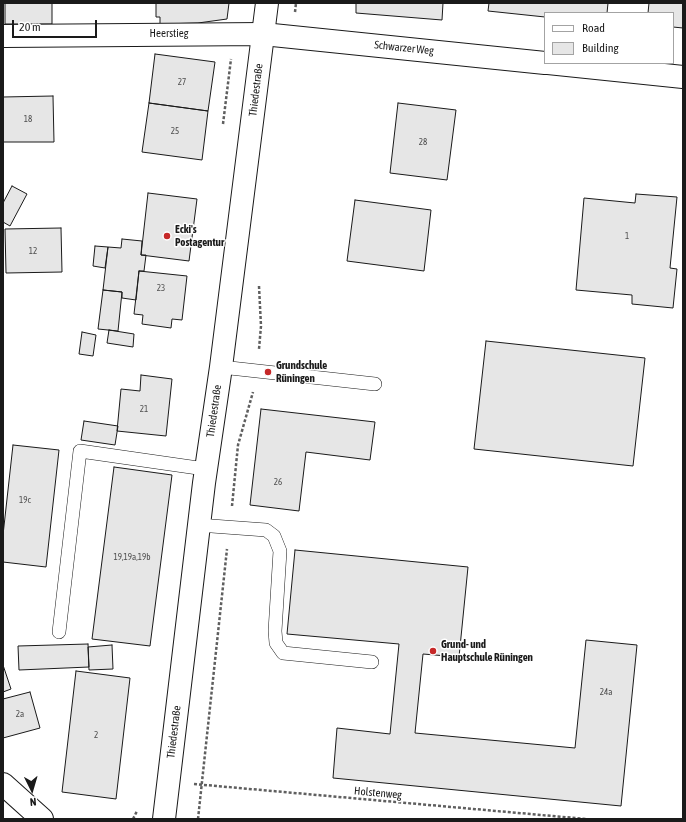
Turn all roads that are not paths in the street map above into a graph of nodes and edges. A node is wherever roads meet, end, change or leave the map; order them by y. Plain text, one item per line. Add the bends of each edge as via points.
1 (267, 3) edge
2 (263, 34) junction
3 (3, 36) edge
4 (544, 63) edge
5 (558, 64) edge
6 (683, 77) edge
7 (221, 367) junction
8 (374, 384) dead end
9 (206, 469) junction
10 (198, 525) junction
11 (59, 632) dead end
12 (372, 662) dead end
13 (3, 784) edge
14 (42, 819) edge
15 (164, 819) edge

1 - 2 street, Thiedestraße
2 - 3 street, Heerstieg
2 - 4 street, Schwarzer Weg
2 - 7 street, Thiedestraße
5 - 6 street
7 - 8 lane
7 - 9 street, Thiedestraße
9 - 10 street, Thiedestraße
9 - 11 lane via 80,451
10 - 12 lane via 266,530 277,540 280,552 275,631 276,643 280,650 288,654
10 - 15 street, Thiedestraße
13 - 14 street

